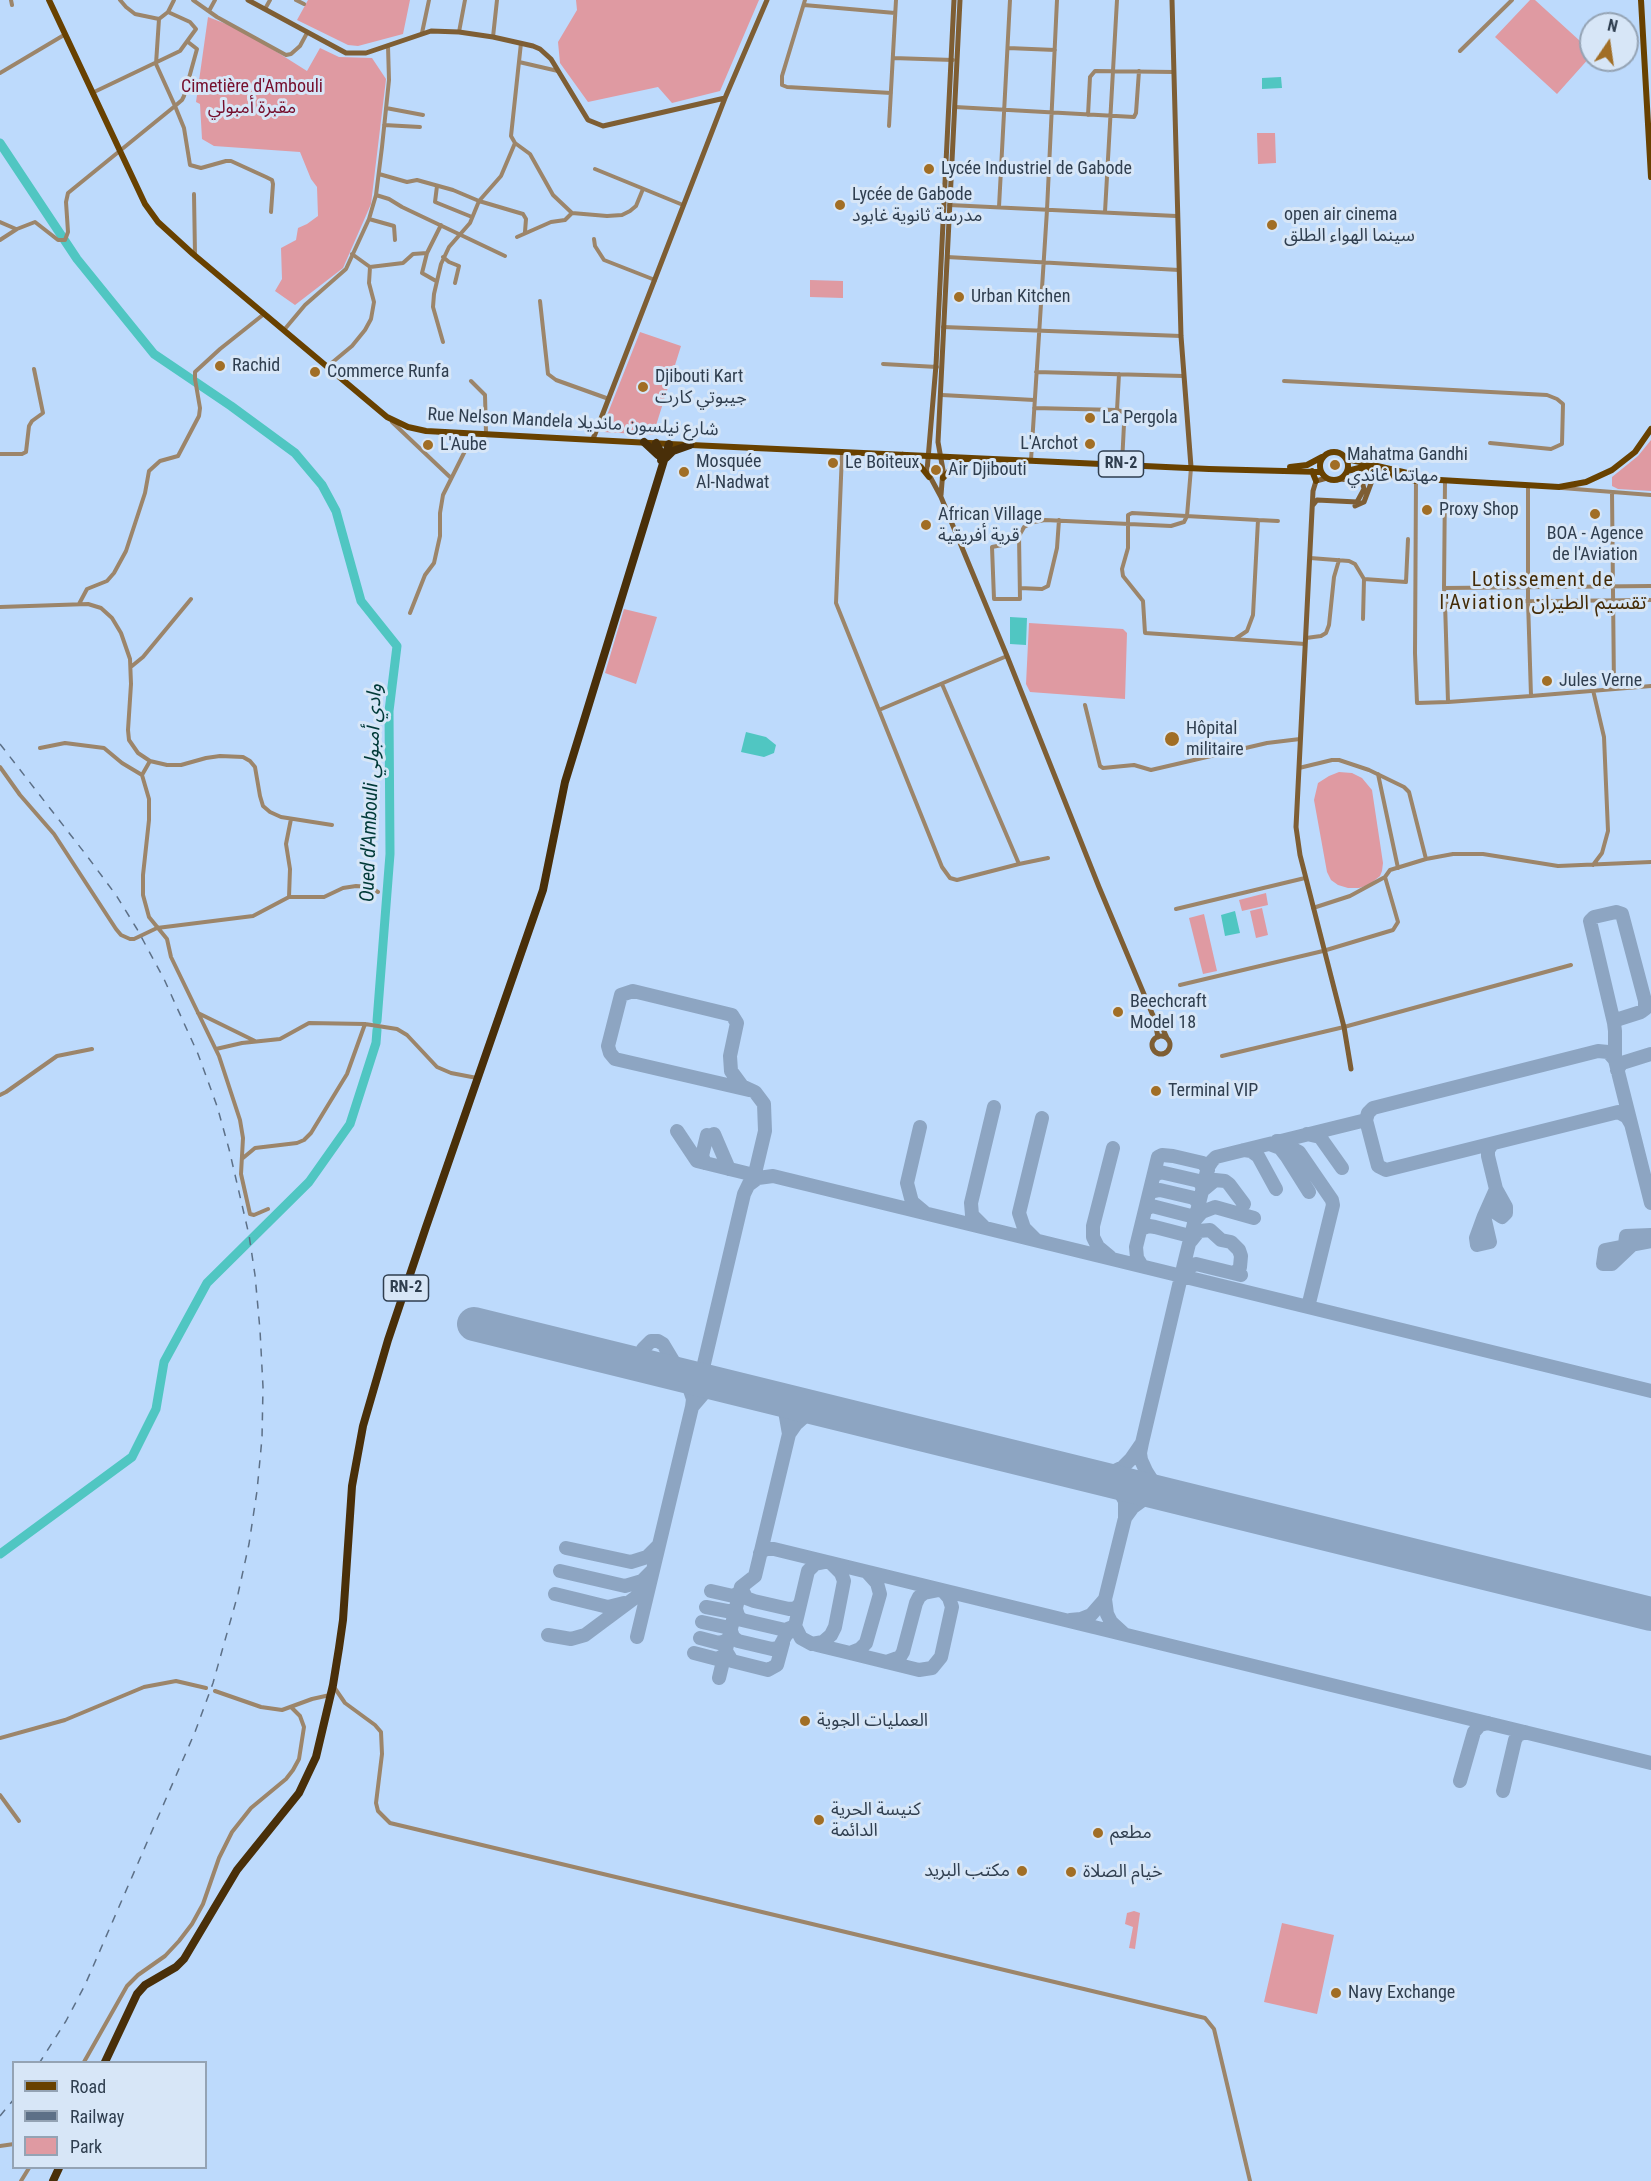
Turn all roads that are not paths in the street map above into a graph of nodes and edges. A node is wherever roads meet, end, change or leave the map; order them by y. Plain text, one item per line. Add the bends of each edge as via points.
1 (49, 0) edge
2 (120, 0) edge
3 (174, 0) edge
4 (193, 0) edge
5 (215, 0) edge
6 (248, 0) edge
7 (270, 0) edge
8 (296, 0) edge
9 (429, 0) edge
10 (465, 0) edge
11 (497, 0) edge
12 (767, 0) edge
13 (896, 0) edge
14 (954, 0) edge
15 (960, 0) edge
16 (1010, 0) edge
17 (1057, 0) edge
18 (1117, 0) edge
19 (1172, 0) edge
20 (1512, 0) edge
21 (1641, 0) edge
22 (805, 3) edge
23 (304, 4) dead end
24 (265, 9) junction
25 (209, 11) junction
26 (168, 12) junction
27 (895, 13) junction
28 (159, 19) junction
29 (459, 32) junction
30 (307, 33) junction
31 (422, 33) junction
32 (64, 35) junction
33 (493, 37) junction
34 (188, 42) junction
35 (521, 43) junction
36 (388, 45) junction
37 (1008, 48) junction
38 (1055, 50) junction
39 (1460, 51) dead end
40 (893, 58) junction
41 (954, 60) junction
42 (519, 62) junction
43 (156, 64) junction
44 (558, 70) junction
45 (1114, 70) junction
46 (1138, 72) junction
47 (1174, 72) junction
48 (0, 73) edge
49 (891, 93) junction
50 (92, 94) junction
51 (725, 98) junction
52 (175, 106) junction
53 (954, 107) junction
54 (386, 108) junction
55 (1005, 110) junction
56 (1053, 113) junction
57 (423, 115) dead end
58 (1088, 115) junction
59 (1111, 116) junction
60 (384, 124) junction
61 (889, 126) dead end
62 (420, 127) dead end
63 (515, 142) junction
64 (1650, 143) edge
65 (119, 150) junction
66 (1650, 152) edge
67 (595, 169) dead end
68 (379, 174) junction
69 (1651, 177) edge
70 (437, 186) junction
71 (643, 189) junction
72 (194, 194) dead end
73 (376, 195) junction
74 (479, 201) junction
75 (684, 205) junction
76 (946, 205) junction
77 (999, 207) junction
78 (1047, 210) junction
79 (271, 212) dead end
80 (1105, 212) junction
81 (572, 213) junction
82 (1176, 216) junction
83 (472, 217) junction
84 (369, 219) junction
85 (0, 222) edge
86 (441, 225) junction
87 (17, 229) junction
88 (525, 232) junction
89 (459, 235) junction
90 (518, 237) dead end
91 (594, 239) dead end
92 (0, 240) edge
93 (394, 240) dead end
94 (427, 253) junction
95 (352, 254) junction
96 (195, 256) junction
97 (505, 256) dead end
98 (443, 257) junction
99 (943, 257) junction
100 (1044, 264) junction
101 (370, 267) junction
102 (1179, 270) junction
103 (655, 280) junction
104 (436, 281) junction
105 (455, 283) dead end
106 (540, 301) dead end
107 (265, 313) junction
108 (937, 326) junction
109 (944, 327) junction
110 (284, 330) junction
111 (1040, 330) junction
112 (1181, 336) junction
113 (443, 342) dead end
114 (884, 364) dead end
115 (328, 366) junction
116 (939, 367) junction
117 (34, 369) dead end
118 (1036, 372) junction
119 (1119, 374) junction
120 (1183, 376) junction
121 (471, 381) dead end
122 (1284, 381) dead end
123 (942, 394) junction
124 (609, 399) junction
125 (1034, 400) junction
126 (1034, 408) junction
127 (1117, 410) junction
128 (387, 417) junction
129 (1651, 429) edge
130 (474, 432) junction
131 (486, 433) junction
132 (593, 439) junction
133 (644, 442) junction
134 (656, 443) junction
135 (1490, 443) dead end
136 (669, 444) junction
137 (690, 445) junction
138 (842, 452) junction
139 (0, 454) edge
140 (903, 455) junction
141 (929, 456) junction
142 (940, 456) junction
143 (971, 457) junction
144 (1323, 457) junction
145 (1347, 459) junction
146 (1031, 460) junction
147 (1122, 464) junction
148 (661, 465) junction
149 (1191, 468) junction
150 (1271, 470) junction
151 (1312, 471) junction
152 (1347, 471) junction
153 (1321, 472) junction
154 (1385, 474) junction
155 (929, 477) junction
156 (451, 478) junction
157 (943, 478) junction
158 (1327, 478) junction
159 (1418, 478) junction
160 (1339, 479) junction
161 (1316, 481) junction
162 (1445, 481) junction
163 (1528, 486) junction
164 (1559, 487) junction
165 (1612, 492) junction
166 (1651, 495) edge
167 (941, 497) junction
168 (1313, 506) junction
169 (1187, 516) junction
170 (1059, 520) junction
171 (1258, 520) junction
172 (1278, 521) dead end
173 (1128, 524) junction
174 (1019, 537) junction
175 (1408, 539) dead end
176 (1309, 558) junction
177 (1339, 560) junction
178 (1364, 579) junction
179 (1528, 586) junction
180 (1651, 586) edge
181 (1612, 587) junction
182 (1020, 588) junction
183 (1444, 588) junction
184 (191, 599) dead end
185 (1613, 600) junction
186 (1651, 600) edge
187 (1528, 601) junction
188 (1444, 602) junction
189 (79, 604) junction
190 (0, 607) edge
191 (410, 613) dead end
192 (1363, 619) dead end
193 (1235, 639) junction
194 (1306, 641) junction
195 (1007, 656) junction
196 (131, 667) junction
197 (942, 684) junction
198 (1651, 686) edge
199 (1614, 689) junction
200 (1593, 690) junction
201 (1531, 696) junction
202 (1448, 702) junction
203 (1085, 705) dead end
204 (879, 710) junction
205 (1300, 739) junction
206 (40, 748) dead end
207 (150, 761) junction
208 (0, 767) edge
209 (1299, 768) junction
210 (1378, 774) junction
211 (142, 775) junction
212 (291, 819) junction
213 (332, 825) dead end
214 (1048, 858) dead end
215 (1426, 859) junction
216 (1651, 862) edge
217 (1019, 864) junction
218 (1593, 865) junction
219 (1398, 868) junction
220 (1385, 877) junction
221 (1305, 878) junction
222 (378, 892) dead end
223 (289, 897) junction
224 (1313, 908) junction
225 (1176, 909) dead end
226 (157, 928) junction
227 (1323, 951) junction
228 (1571, 965) dead end
229 (1179, 985) dead end
230 (197, 1012) junction
231 (1154, 1018) junction
232 (365, 1024) junction
233 (1344, 1027) junction
234 (1158, 1037) junction
235 (1167, 1038) junction
236 (256, 1042) junction
237 (92, 1048) dead end
238 (216, 1048) junction
239 (1222, 1056) dead end
240 (1351, 1069) dead end
241 (477, 1078) junction
242 (0, 1095) edge
243 (241, 1161) junction
244 (268, 1209) dead end
245 (333, 1685) junction
246 (206, 1688) dead end
247 (215, 1691) dead end
248 (330, 1695) junction
249 (291, 1707) junction
250 (0, 1738) edge
251 (0, 1795) edge
252 (19, 1821) dead end
253 (85, 2061) edge
254 (105, 2061) edge
255 (1250, 2181) edge

1 - 32 main road, Rue Nelson Mandela شارع نيلسون مانديلا
2 - 28 street via 135,14
3 - 26 street
4 - 25 street
5 - 25 street
6 - 24 street
7 - 24 street
8 - 23 street
9 - 31 street
10 - 29 street
11 - 33 street
12 - 51 street
13 - 27 street
14 - 41 street
15 - 41 street
16 - 37 street
17 - 38 street
18 - 45 street
19 - 47 street
20 - 39 street
21 - 64 main road
22 - 27 street
22 - 49 street via 782,85
24 - 30 street
25 - 30 street via 286,55 300,46
26 - 28 street
26 - 34 street via 194,26
27 - 40 street
28 - 43 street
29 - 31 street
29 - 33 street
30 - 36 street via 346,53 366,53
31 - 36 street
32 - 48 street
32 - 50 main road, Rue Nelson Mandela شارع نيلسون مانديلا
33 - 35 street
34 - 43 street via 174,56
34 - 52 street via 197,49 184,96
35 - 42 street
35 - 44 street via 540,49
36 - 54 street
37 - 38 street
37 - 55 street
38 - 56 street
40 - 41 street
40 - 49 street
41 - 53 street
41 - 76 street
42 - 44 street
42 - 63 street via 510,136
43 - 50 street
43 - 52 street
44 - 51 street via 582,114 603,126
45 - 46 street
45 - 58 street via 1099,69 1092,73
45 - 59 street
46 - 47 street
46 - 59 street via 1136,115
47 - 82 street
49 - 61 street
50 - 65 main road, Rue Nelson Mandela شارع نيلسون مانديلا
51 - 75 street
52 - 65 street
52 - 79 street via 184,128 190,165 201,168 226,161 272,180
53 - 55 street
53 - 76 street
54 - 57 street
54 - 60 street
55 - 56 street
55 - 77 street
56 - 58 street
56 - 78 street
58 - 59 street
59 - 80 street
60 - 62 street
60 - 68 street
63 - 74 street via 501,176
63 - 81 street via 530,154 553,195
64 - 66 main road
65 - 87 street via 68,193 65,240 58,240 35,222
65 - 96 main road, Rue Nelson Mandela شارع نيلسون مانديلا via 145,204 158,222
66 - 69 main road
67 - 71 street
68 - 70 street
68 - 73 street
70 - 74 street
70 - 83 street via 435,202
71 - 75 street
71 - 81 street via 636,206 622,215
72 - 96 street
73 - 84 street
73 - 86 street
74 - 83 street
74 - 88 street via 525,216
75 - 103 street
76 - 77 street
76 - 99 street
77 - 78 street
78 - 80 street
78 - 100 street
80 - 82 street
81 - 88 street via 565,220
82 - 102 street
83 - 89 street
84 - 93 street via 394,226
84 - 95 street
85 - 87 street
86 - 89 street
86 - 94 street
87 - 92 street
88 - 90 street
89 - 97 street
89 - 98 street
91 - 103 street via 604,260
94 - 101 street via 413,254 403,264
94 - 104 street via 422,273
95 - 101 street
95 - 110 street via 341,275 305,305
96 - 107 main road, Rue Nelson Mandela شارع نيلسون مانديلا
98 - 104 street
98 - 105 street via 459,266
99 - 100 street
99 - 108 street
99 - 109 street
100 - 102 street
100 - 111 street
101 - 115 street via 374,302 371,319 352,346
102 - 112 street
103 - 124 street
104 - 113 street via 433,307
106 - 124 street via 548,375
107 - 110 main road, Rue Nelson Mandela شارع نيلسون مانديلا
107 - 189 street via 195,372 199,416 178,456 160,461 149,471 126,550 114,573 107,581 87,589
108 - 109 street
108 - 116 street
109 - 111 street
109 - 116 street
110 - 115 main road, Rue Nelson Mandela شارع نيلسون مانديلا
111 - 112 street
111 - 118 street
112 - 120 street
114 - 116 street
115 - 128 main road, Rue Nelson Mandela شارع نيلسون مانديلا
116 - 123 street
116 - 141 street
117 - 139 street via 43,414 29,426 26,452
118 - 119 street
118 - 125 street
119 - 120 street
119 - 127 street
120 - 149 street
121 - 131 street via 485,395
122 - 135 street via 1547,395 1563,404 1562,444 1551,449
123 - 125 street
123 - 142 street
124 - 132 street
125 - 126 street
126 - 127 street
126 - 146 street
127 - 147 street via 1126,413
128 - 130 main road, Rue Nelson Mandela شارع نيلسون مانديلا via 415,429
128 - 156 street
129 - 164 main road, RN-2 via 1635,452 1612,470 1586,482
130 - 131 main road, Rue Nelson Mandela شارع نيلسون مانديلا
130 - 156 street
131 - 132 main road, Rue Nelson Mandela شارع نيلسون مانديلا
132 - 133 main road, Rue Nelson Mandela شارع نيلسون مانديلا
133 - 134 main road, Rue Nelson Mandela شارع نيلسون مانديلا
133 - 148 highway via 657,453
134 - 136 main road, Rue Nelson Mandela شارع نيلسون مانديلا
134 - 148 highway, RN-2
136 - 137 main road, Rue Nelson Mandela شارع نيلسون مانديلا / RN-2
136 - 148 highway, RN-2
137 - 138 main road, Rue Nelson Mandela شارع نيلسون مانديلا / RN-2
137 - 148 highway via 673,451
138 - 140 main road, Rue Nelson Mandela شارع نيلسون مانديلا / RN-2
138 - 204 street via 836,603
140 - 141 main road, Rue Nelson Mandela شارع نيلسون مانديلا / RN-2
140 - 155 main road
141 - 142 main road, Rue Nelson Mandela شارع نيلسون مانديلا / RN-2
141 - 155 street
142 - 143 main road, Rue Nelson Mandela شارع نيلسون مانديلا / RN-2
142 - 157 street
143 - 146 main road, Rue Nelson Mandela شارع نيلسون مانديلا / RN-2
143 - 157 main road
144 - 145 main road, RN-2 via 1334,451
144 - 150 main road, Rue Nelson Mandela شارع نيلسون مانديلا / RN-2 via 1307,465
144 - 153 main road
145 - 152 main road
145 - 159 main road, RN-2
146 - 147 main road, Rue Nelson Mandela شارع نيلسون مانديلا / RN-2
147 - 149 main road, Rue Nelson Mandela شارع نيلسون مانديلا / RN-2
148 - 241 highway, RN-2 via 565,782 543,890
149 - 150 main road, Rue Nelson Mandela شارع نيلسون مانديلا / RN-2
149 - 169 street
150 - 151 main road, Rue Nelson Mandela شارع نيلسون مانديلا / RN-2
151 - 153 main road, Rue Nelson Mandela شارع نيلسون مانديلا / RN-2
151 - 161 main road
152 - 154 main road, RN-2 via 1359,468
152 - 160 main road
153 - 158 main road
154 - 159 main road, RN-2
154 - 168 street via 1371,480 1362,504
155 - 167 street
156 - 191 street via 443,495 434,563
157 - 167 street
158 - 160 main road
158 - 161 street
159 - 162 main road, RN-2
159 - 202 street via 1418,703
160 - 168 street via 1362,482 1364,489 1357,502 1317,500
161 - 168 street
162 - 163 main road, RN-2
162 - 183 street
163 - 164 main road, RN-2
163 - 179 street
164 - 165 street
165 - 166 street
165 - 181 street
167 - 195 street
168 - 176 street
169 - 171 street
169 - 173 street via 1184,522 1171,526
169 - 173 street via 1132,513 1128,515
170 - 173 street
170 - 174 street via 1034,522
170 - 182 street via 1048,586
171 - 172 street
171 - 193 street via 1253,615 1247,631
173 - 193 street via 1123,576 1143,601 1145,633
174 - 182 street
174 - 182 street via 992,547 994,599 1020,599
175 - 178 street via 1406,582
176 - 177 street
176 - 194 street
177 - 178 street via 1355,564
177 - 194 street via 1326,633
178 - 192 street
179 - 181 street
179 - 183 street
179 - 187 street
180 - 181 street
181 - 185 street
183 - 188 street
184 - 196 street
185 - 186 street
185 - 187 street
185 - 199 street
187 - 188 street
187 - 201 street
188 - 202 street
189 - 190 street
189 - 196 street via 102,608 112,618
193 - 194 street
194 - 205 street
195 - 197 street
195 - 231 street
196 - 207 street via 129,740
197 - 204 street
197 - 217 street
198 - 199 street
199 - 200 street
200 - 201 street
200 - 218 street via 1604,737 1608,831 1602,853
201 - 202 street
203 - 205 street via 1103,768 1134,765 1151,770
204 - 217 street via 944,873 957,879
205 - 209 street
206 - 211 street via 65,743 104,748
207 - 211 street
207 - 212 street via 181,765 206,758 243,757 255,767 264,806
208 - 226 street via 54,834 121,935 134,939
209 - 210 street via 1339,760
209 - 221 street via 1296,827
210 - 215 street via 1409,792
210 - 219 street
211 - 226 street via 149,799 143,896 148,917
212 - 213 street
212 - 223 street via 286,844
214 - 217 street
215 - 218 street via 1483,854 1558,866
215 - 219 street
216 - 218 street
219 - 220 street
220 - 224 street via 1350,896
220 - 227 street via 1398,922 1393,930
221 - 224 street
221 - 225 street
222 - 223 street via 356,886 324,897
223 - 226 street via 240,919
224 - 227 street
226 - 230 street via 167,939 171,957
227 - 229 street
227 - 233 street
228 - 233 street
230 - 236 street
230 - 238 street
231 - 234 street
231 - 235 street
232 - 236 street via 309,1023 280,1040
232 - 241 street via 397,1029 437,1067
232 - 243 street via 347,1074 311,1133 297,1143 255,1148
233 - 239 street
233 - 240 street
234 - 235 street
234 - 235 street via 1153,1046 1159,1053 1169,1049
236 - 238 street
237 - 242 street via 57,1056
238 - 243 street via 240,1120
241 - 245 highway, RN-2 via 388,1340 363,1426 352,1486 343,1620
243 - 244 street via 250,1214
245 - 248 highway, RN-2
245 - 255 street via 345,1703 381,1732 376,1803 390,1823 1205,2018 1214,2029
246 - 250 street via 176,1682 144,1687 65,1720
247 - 249 street via 261,1707
248 - 249 street
248 - 254 highway, RN-2 via 316,1757 299,1793 237,1870 184,1959 137,1994
249 - 253 street via 304,1726 293,1770 251,1808 232,1833 192,1924 165,1956 127,1986
251 - 252 street

